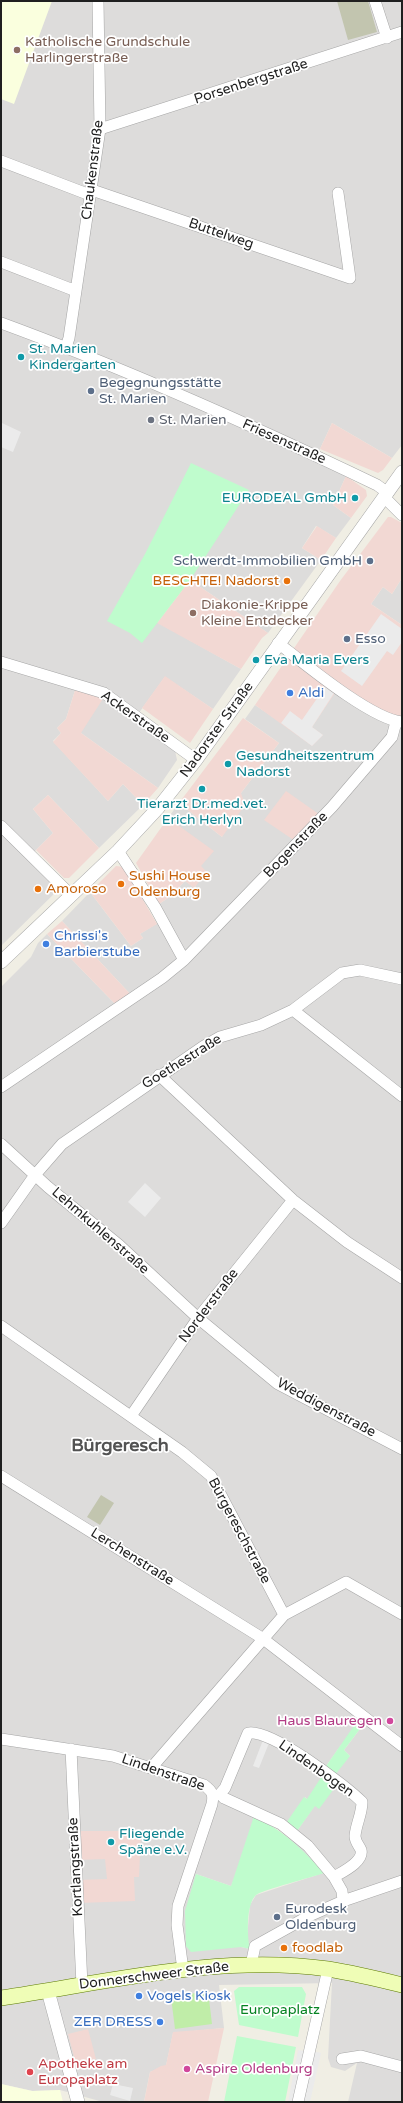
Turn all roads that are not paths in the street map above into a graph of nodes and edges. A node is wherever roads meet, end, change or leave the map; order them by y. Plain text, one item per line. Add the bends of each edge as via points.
1 (98, 1) edge
2 (376, 1) edge
3 (402, 32) edge
4 (387, 38) junction
5 (100, 129) junction
6 (1, 161) edge
7 (91, 193) junction
8 (338, 193) dead end
9 (1, 262) edge
10 (76, 291) junction
11 (1, 323) edge
12 (66, 347) junction
13 (402, 472) edge
14 (386, 495) junction
15 (402, 515) edge
16 (278, 643) junction
17 (1, 662) edge
18 (399, 722) edge
19 (196, 760) junction
20 (1, 826) edge
21 (118, 851) junction
22 (71, 895) junction
23 (184, 960) junction
24 (1, 962) edge
25 (402, 979) edge
26 (293, 1010) junction
27 (160, 1075) junction
28 (1, 1087) edge
29 (402, 1096) edge
30 (1, 1144) edge
31 (35, 1175) junction
32 (292, 1200) junction
33 (1, 1223) edge
34 (402, 1278) edge
35 (198, 1318) junction
36 (1, 1326) edge
37 (131, 1416) junction
38 (402, 1449) edge
39 (1, 1476) edge
40 (402, 1614) edge
41 (284, 1615) junction
42 (262, 1638) junction
43 (1, 1739) edge
44 (402, 1746) edge
45 (71, 1749) junction
46 (152, 1768) junction
47 (217, 1794) junction
48 (334, 1877) junction
49 (402, 1880) edge
50 (343, 1901) junction
51 (251, 1965) junction
52 (328, 1969) junction
53 (183, 1970) junction
54 (82, 1985) junction
55 (402, 1985) edge
56 (48, 1990) junction
57 (1, 1998) edge
58 (342, 2060) dead end
59 (402, 2067) edge
60 (78, 2102) edge
61 (298, 2102) edge

1 - 5 street, Chaukenstraße
2 - 4 street
3 - 4 street, Porsenbergstraße
4 - 5 street, Porsenbergstraße
5 - 7 street, Chaukenstraße
6 - 7 street, Buttelweg
7 - 8 street, Buttelweg via 350,278
7 - 10 street, Chaukenstraße
9 - 10 street
10 - 12 street, Chaukenstraße
11 - 12 street, Friesenstraße
12 - 14 street, Friesenstraße via 313,455 377,485
13 - 14 street, Nadorster Straße
14 - 15 street, Friesenstraße
14 - 16 street, Nadorster Straße
16 - 18 street via 343,692 381,716
16 - 19 street, Nadorster Straße
17 - 19 street, Ackerstraße via 104,692
18 - 23 street, Bogenstraße via 392,737 332,807
19 - 21 street, Nadorster Straße via 155,812
20 - 22 street
21 - 22 street, Nadorster Straße
21 - 23 street via 155,907
22 - 24 street, Nadorster Straße
23 - 28 street, Bogenstraße via 162,978
25 - 26 street, Goethestraße via 366,971 351,971 333,979
26 - 27 street, Goethestraße via 261,1025 220,1037
26 - 29 street
27 - 31 street, Goethestraße via 62,1144
27 - 32 street
30 - 31 street, Lehmkuhlenstraße
31 - 33 street, Goethestraße
31 - 35 street, Lehmkuhlenstraße via 119,1245
32 - 34 street via 347,1242
32 - 35 street, Norderstraße
35 - 37 street, Norderstraße
35 - 38 street, Weddigenstraße via 278,1384
36 - 37 street, Bürgereschstraße
37 - 41 street, Bürgereschstraße via 211,1476
39 - 42 street, Lerchenstraße
40 - 41 street via 346,1582
41 - 42 street
42 - 44 street, Lerchenstraße
42 - 46 street
43 - 45 street, Lindenstraße
45 - 46 street, Lindenstraße via 114,1756
45 - 54 street, Kortlangstraße
46 - 47 street, Lindenstraße via 204,1785
47 - 48 street via 281,1824 308,1846
47 - 48 street, Lindenbogen via 225,1788 248,1733 254,1732 299,1753 362,1802 355,1836 360,1848 360,1857
47 - 53 street, Lindenstraße via 178,1906 177,1925
48 - 50 street via 342,1891
49 - 50 street
50 - 51 street via 309,1916 255,1946
51 - 52 main road, Donnerschweer Straße
51 - 53 main road, Donnerschweer Straße
52 - 55 main road, Donnerschweer Straße
52 - 61 street
53 - 54 main road, Donnerschweer Straße
54 - 56 main road, Donnerschweer Straße
56 - 57 main road, Donnerschweer Straße
56 - 60 street
58 - 59 street via 361,2056

